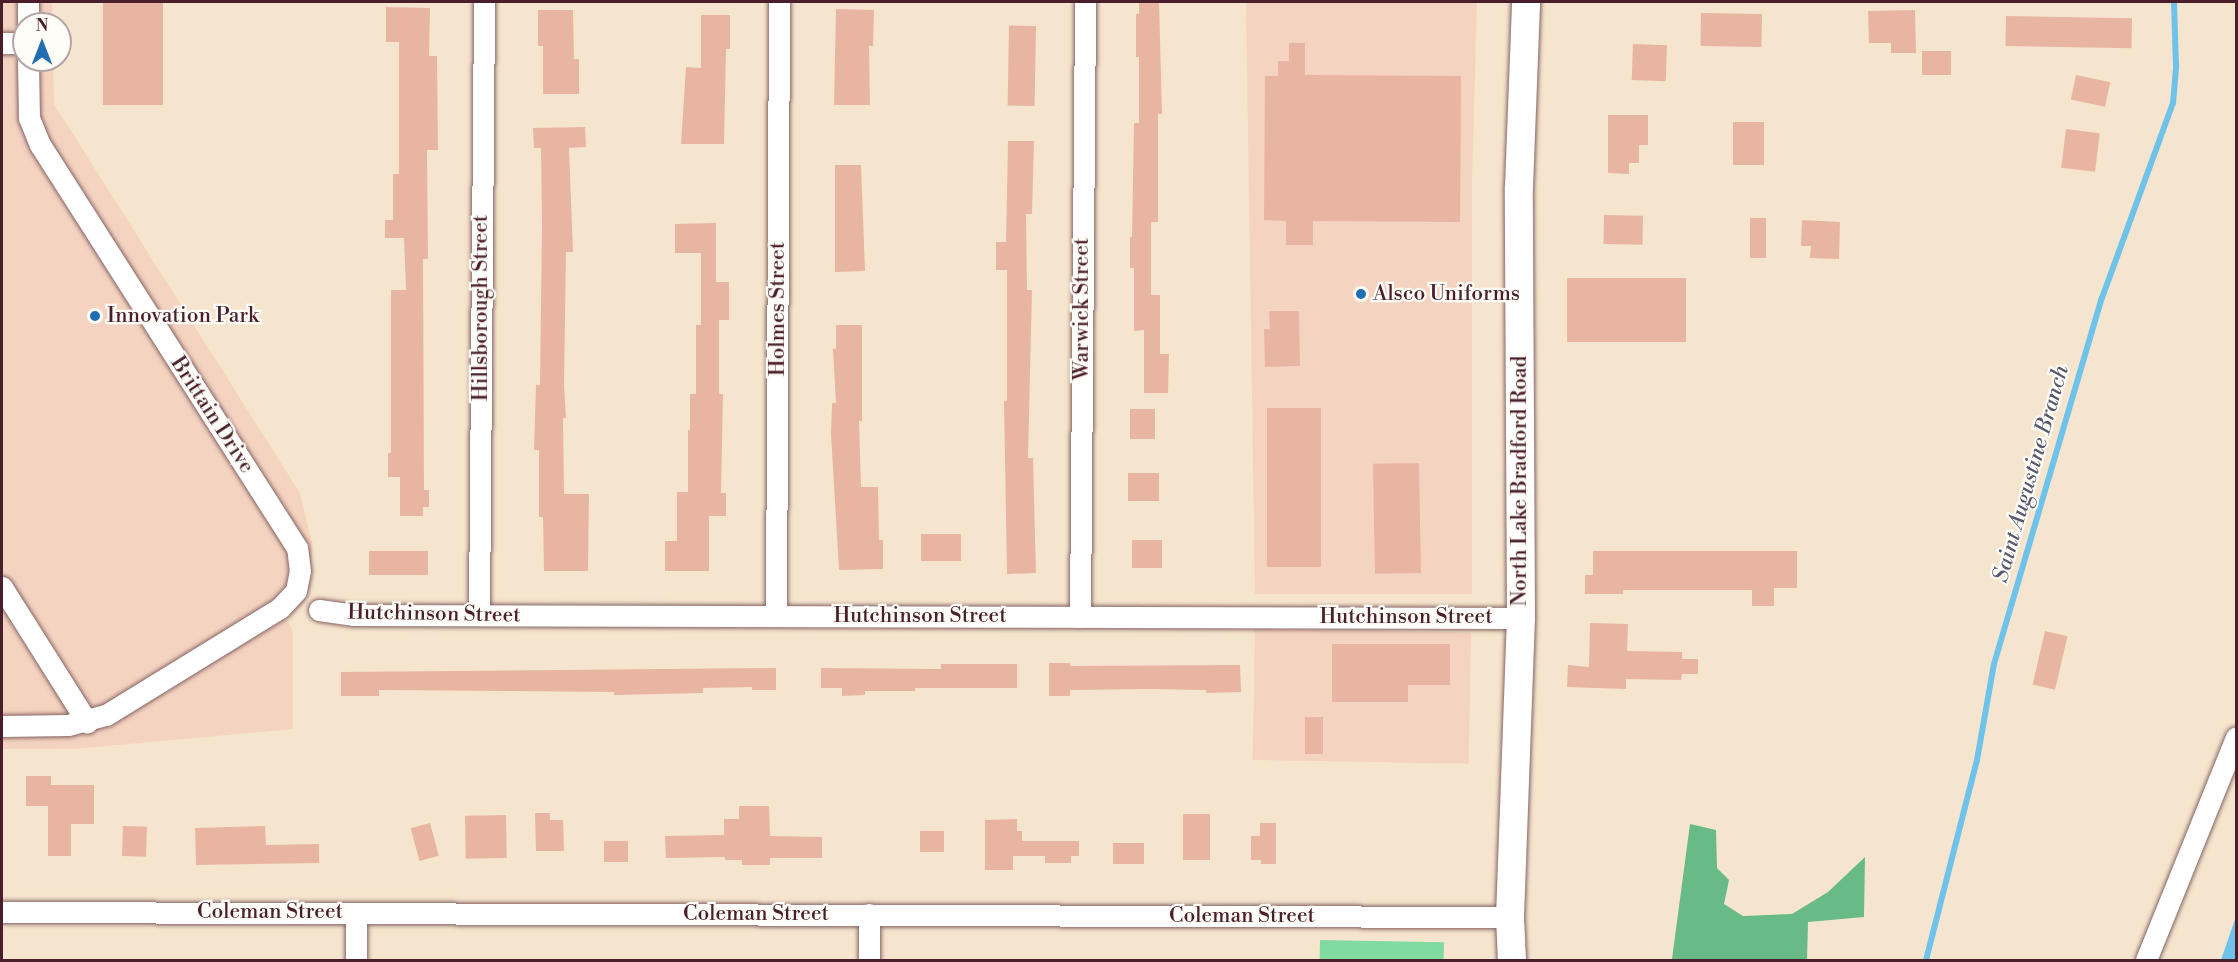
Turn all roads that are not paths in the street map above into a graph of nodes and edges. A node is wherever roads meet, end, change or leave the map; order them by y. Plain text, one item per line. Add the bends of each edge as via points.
1 (484, 2) edge
2 (779, 2) edge
3 (1085, 2) edge
4 (1526, 2) edge
5 (28, 72) edge
6 (2, 587) edge
7 (319, 610) dead end
8 (480, 615) junction
9 (776, 616) junction
10 (1080, 617) junction
11 (1521, 618) junction
12 (87, 722) junction
13 (2, 726) edge
14 (2236, 737) edge
15 (2, 912) edge
16 (356, 913) junction
17 (869, 914) junction
18 (1510, 917) junction
19 (356, 960) edge
20 (869, 960) edge
21 (1512, 960) edge
22 (2146, 960) edge

1 - 8 street, Hillsborough Street
2 - 9 street, Holmes Street
3 - 10 street, Warwick Street
4 - 11 main road, North Lake Bradford Road via 1519,188
5 - 12 street, Brittain Drive via 29,118 40,145 297,548 300,560 298,582 290,601 121,708
6 - 12 street
7 - 8 street, Hutchinson Street via 353,615
8 - 9 street, Hutchinson Street
9 - 10 street, Hutchinson Street
10 - 11 street, Hutchinson Street
11 - 18 main road, North Lake Bradford Road
12 - 13 street
14 - 22 street
15 - 16 street, Coleman Street
16 - 17 street, Coleman Street
16 - 19 street
17 - 18 street, Coleman Street
17 - 20 street
18 - 21 main road, North Lake Bradford Road

